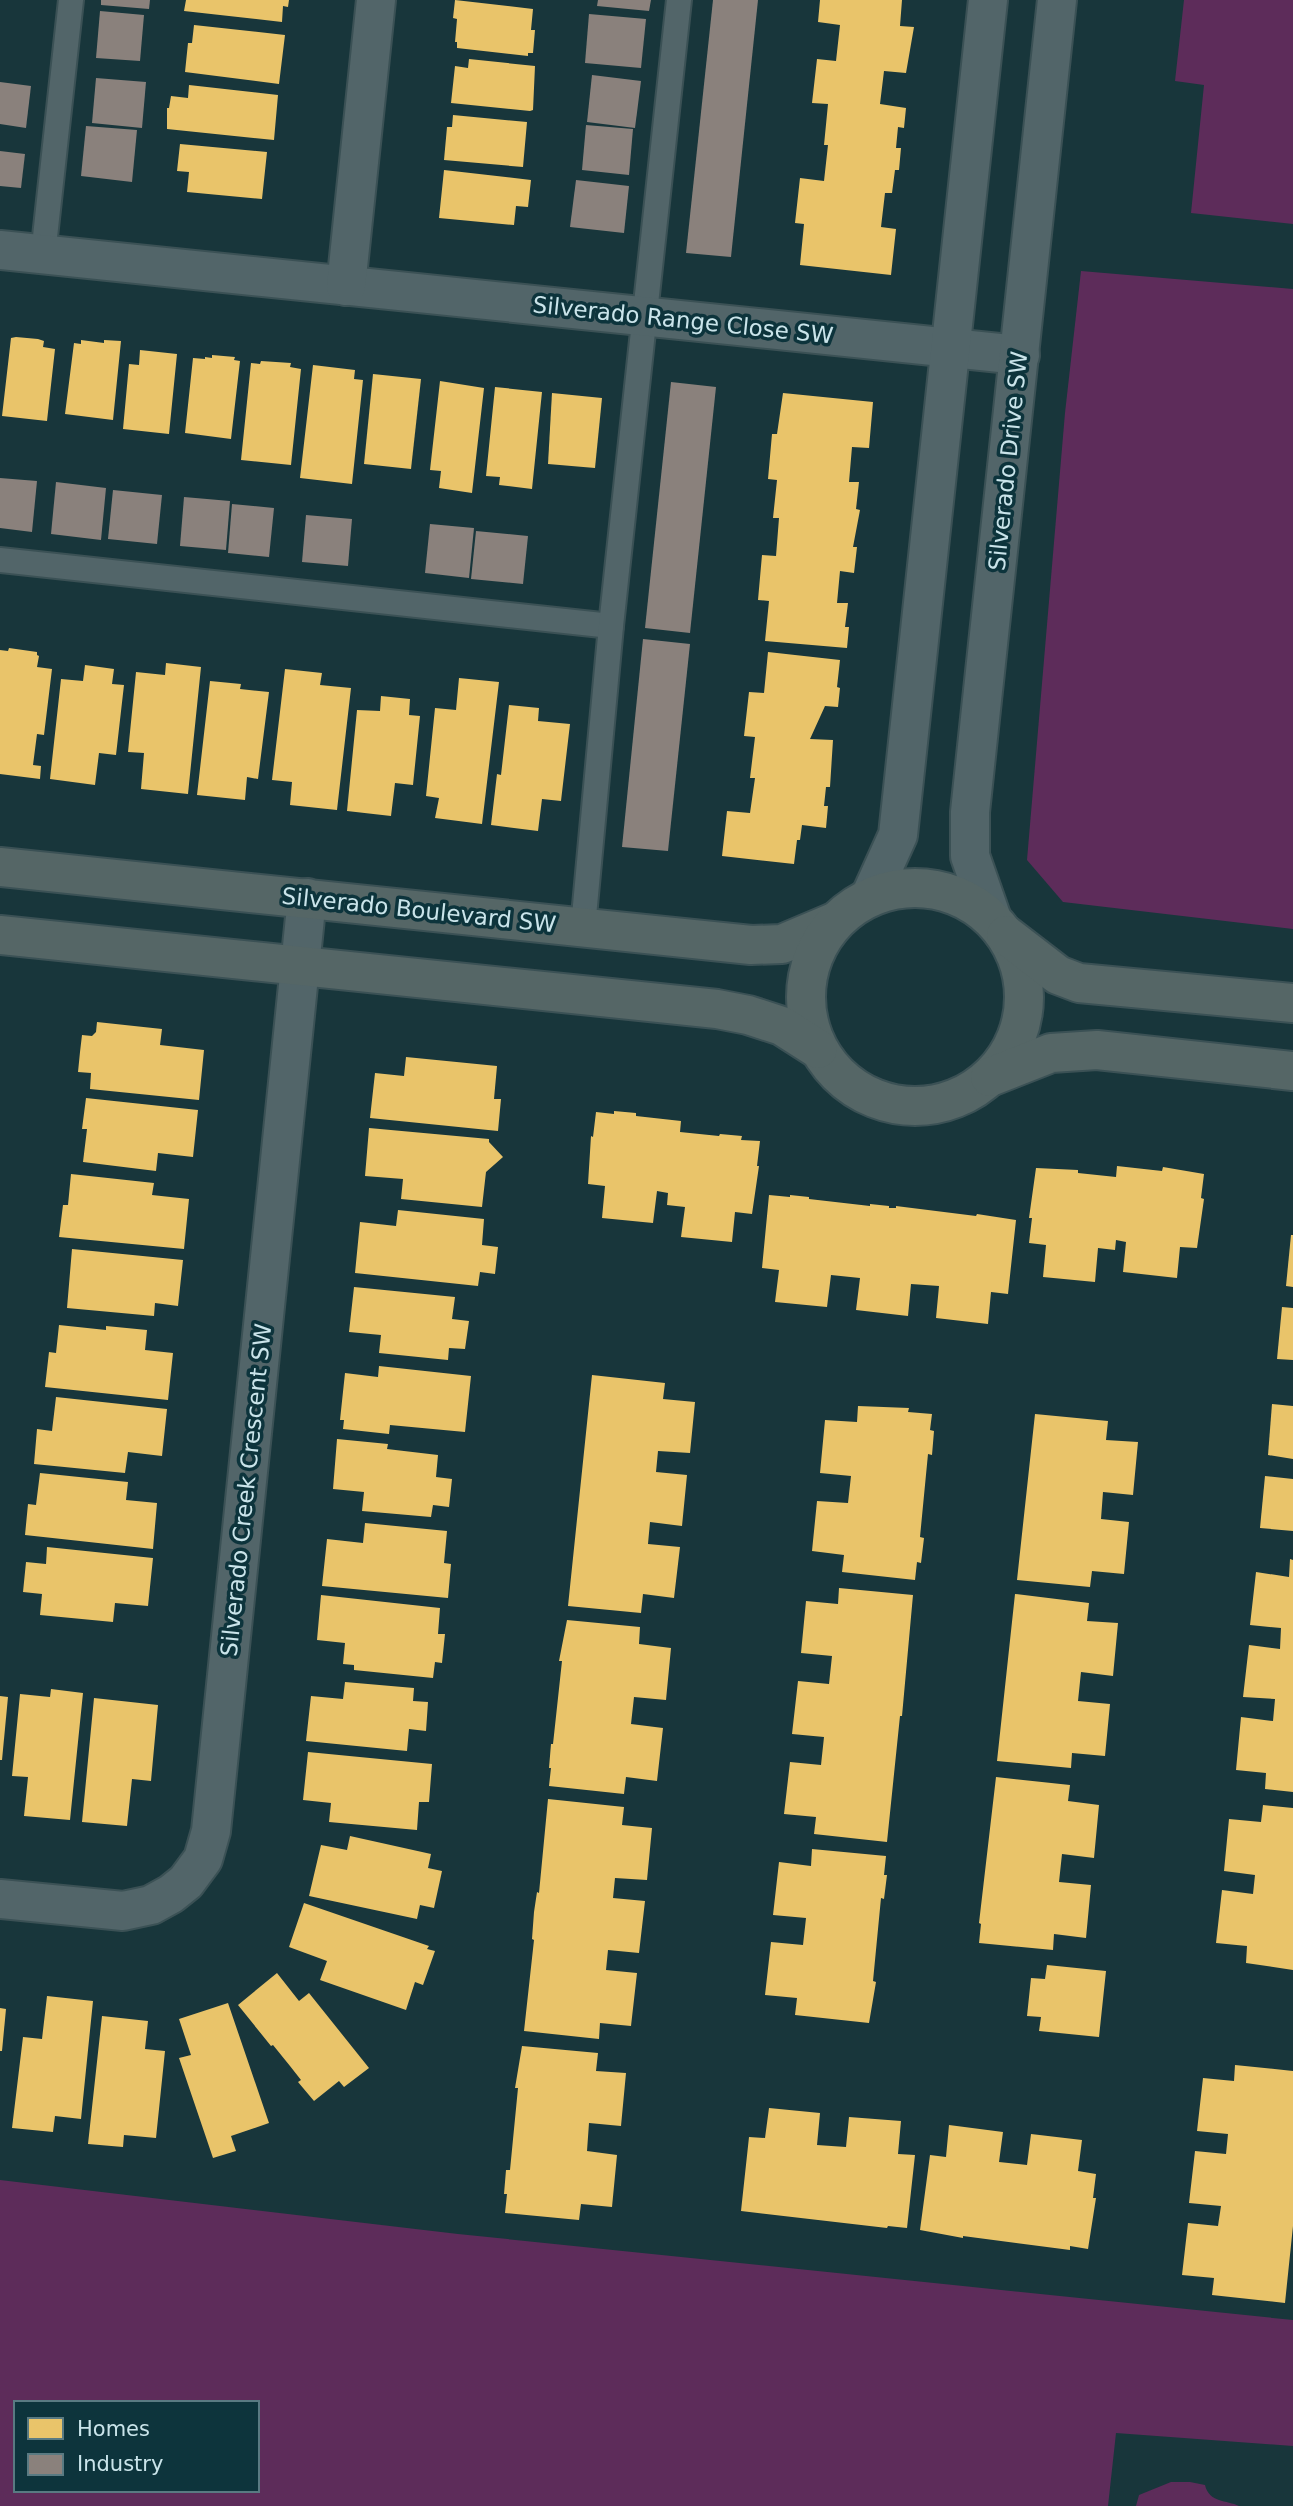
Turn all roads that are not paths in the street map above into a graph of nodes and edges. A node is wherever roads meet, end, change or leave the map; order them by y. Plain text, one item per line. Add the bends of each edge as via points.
1 (71, 0) edge
2 (376, 0) edge
3 (679, 0) edge
4 (988, 0) edge
5 (1057, 0) edge
6 (0, 250) edge
7 (43, 255) junction
8 (346, 286) junction
9 (645, 316) junction
10 (950, 348) junction
11 (1020, 355) junction
12 (0, 560) edge
13 (611, 626) junction
14 (0, 867) edge
15 (870, 897) junction
16 (307, 898) junction
17 (834, 922) junction
18 (998, 926) junction
19 (583, 927) junction
20 (0, 935) edge
21 (300, 967) junction
22 (1293, 1003) edge
23 (818, 1049) junction
24 (1293, 1071) edge
25 (990, 1077) junction
26 (0, 1899) edge

1 - 7 lane
2 - 8 street
3 - 9 lane
4 - 10 street
5 - 11 street, Silverado Drive SW
6 - 7 street, Silverado Range Close SW
7 - 8 street, Silverado Range Close SW
8 - 9 street, Silverado Range Close SW
9 - 10 street, Silverado Range Close SW
9 - 13 lane
10 - 11 street, Silverado Range Close SW
10 - 15 street via 898,835
11 - 18 street, Silverado Drive SW via 970,812 970,856
12 - 13 lane
13 - 19 lane
14 - 16 street, Silverado Boulevard SW
15 - 17 street
15 - 18 street via 902,888 934,889 965,900
16 - 19 street, Silverado Boulevard SW
16 - 21 street, Silverado Creek Crescent SW
17 - 19 street, Silverado Boulevard SW via 782,944 751,945
17 - 23 street via 815,951 806,983 807,1017
18 - 22 street via 1058,975 1079,983
18 - 25 street via 1018,962 1024,992 1021,1023 1009,1052
20 - 21 street
21 - 23 street via 717,1009 782,1026
21 - 26 street, Silverado Creek Crescent SW via 211,1831 203,1859 171,1894 151,1905 124,1911
23 - 25 street via 839,1076 866,1095 898,1105 931,1105 962,1095
24 - 25 street via 1097,1050 1051,1054

